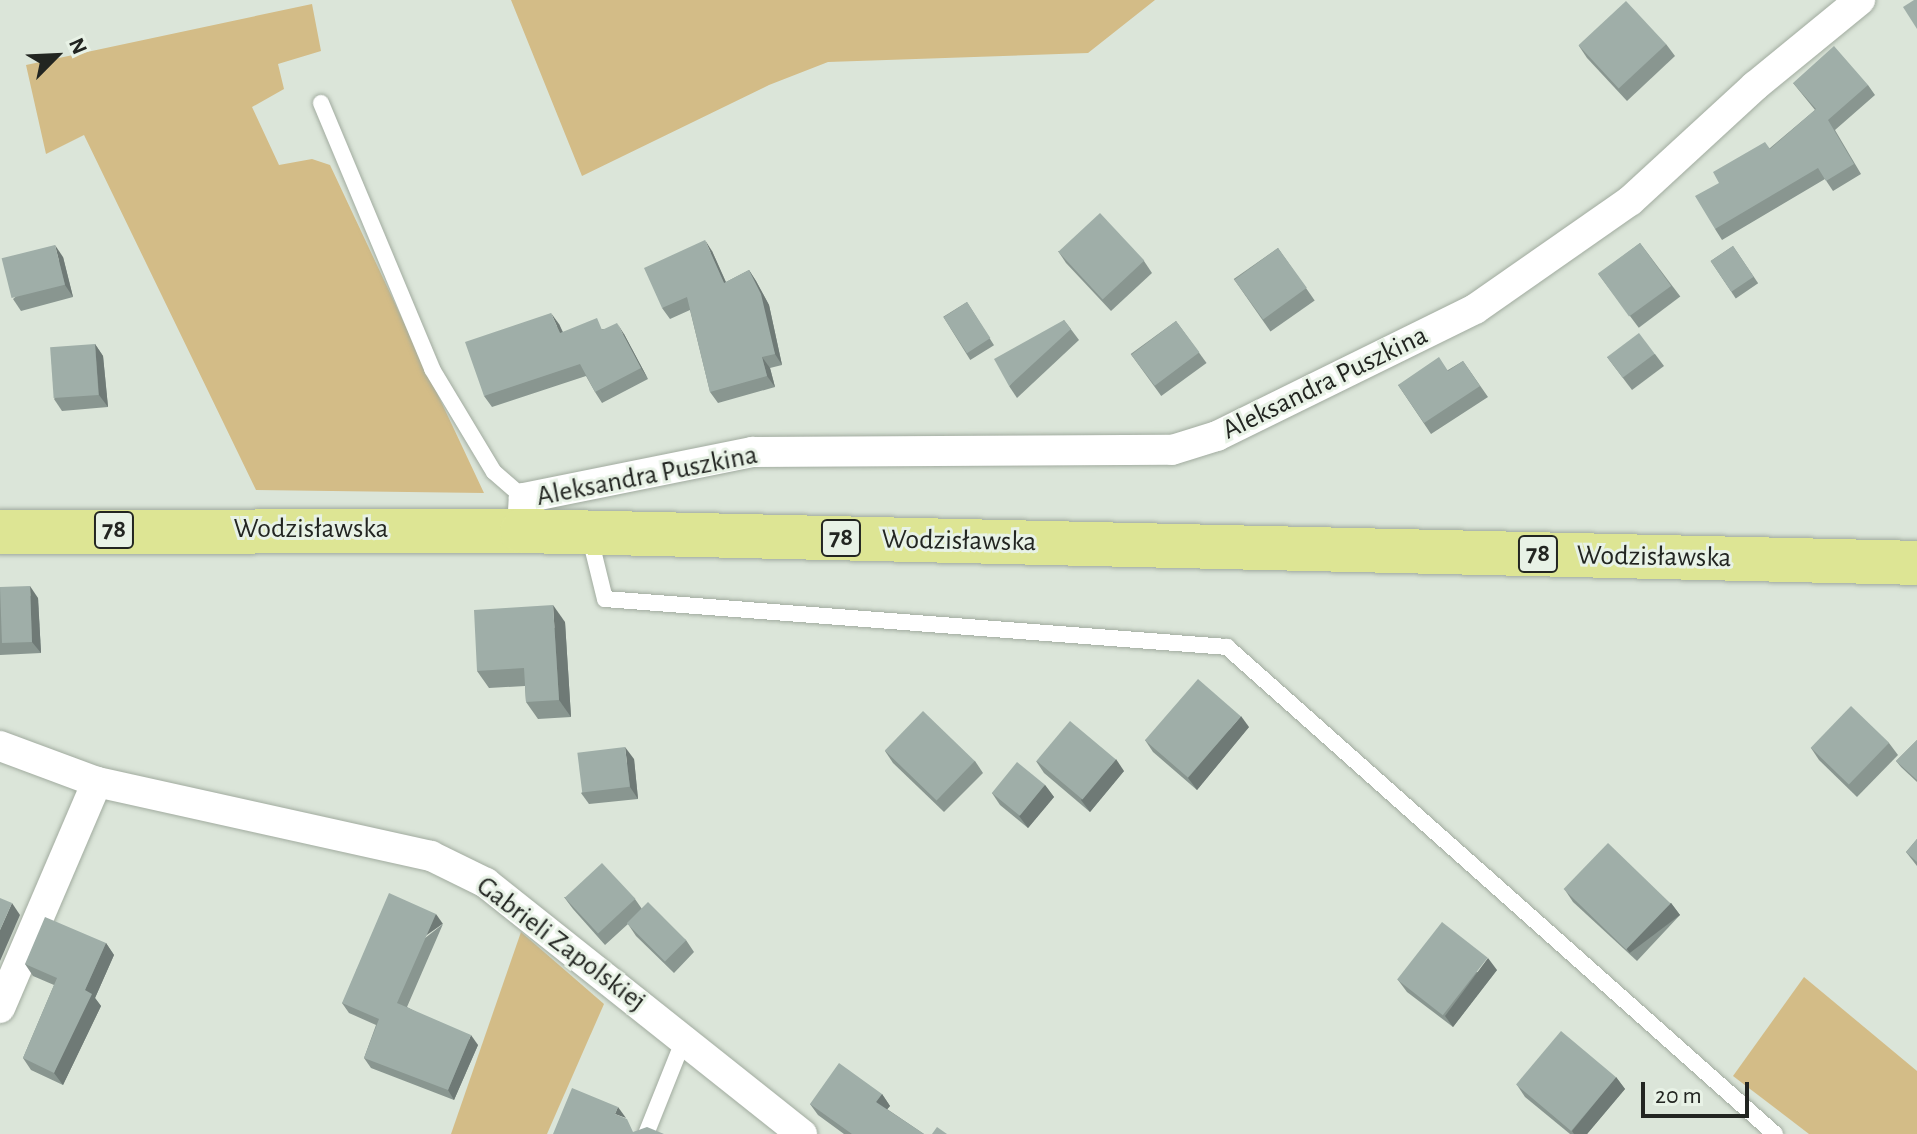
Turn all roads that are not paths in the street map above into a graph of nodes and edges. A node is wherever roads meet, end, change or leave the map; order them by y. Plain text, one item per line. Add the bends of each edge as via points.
1 (1860, 0) edge
2 (321, 103) dead end
3 (523, 514) junction
4 (0, 532) edge
5 (589, 532) junction
6 (1917, 563) edge
7 (0, 746) edge
8 (97, 782) junction
9 (0, 1008) edge
10 (684, 1039) junction
11 (646, 1134) edge
12 (802, 1134) edge
13 (1775, 1134) edge

1 - 3 street, Aleksandra Puszkina via 1755,86 1630,201 1475,309 1217,436 1172,450 752,452
2 - 3 lane via 432,369
3 - 4 main road, Wodzisławska / 78
3 - 5 main road, Wodzisławska / 78
5 - 6 main road, Wodzisławska / 78
5 - 13 lane via 605,599 1227,647
7 - 8 street, Gabrieli Zapolskiej
8 - 9 street
8 - 10 street, Gabrieli Zapolskiej via 431,856 506,897
10 - 11 lane
10 - 12 street, Gabrieli Zapolskiej

